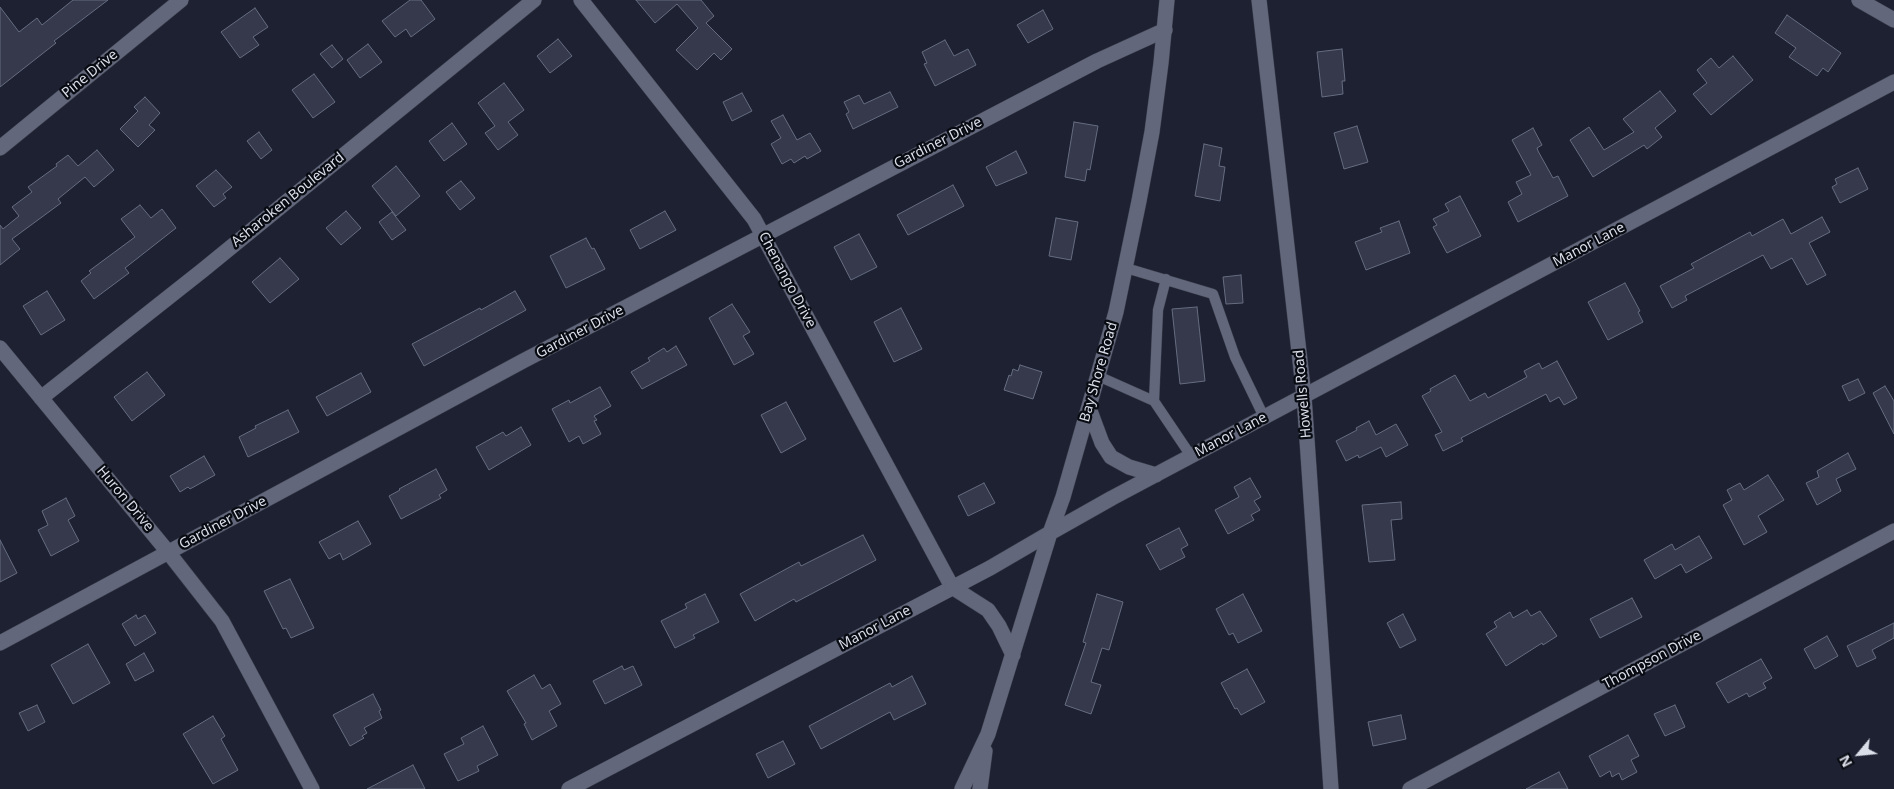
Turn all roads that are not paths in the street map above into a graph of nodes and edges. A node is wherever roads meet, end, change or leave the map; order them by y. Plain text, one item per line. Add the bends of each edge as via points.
1 (181, 0) edge
2 (534, 0) edge
3 (581, 0) edge
4 (1167, 0) edge
5 (1259, 0) edge
6 (1859, 0) edge
7 (1894, 20) edge
8 (1164, 30) junction
9 (1894, 82) edge
10 (0, 148) edge
11 (763, 236) junction
12 (1126, 268) junction
13 (1166, 279) junction
14 (0, 348) edge
15 (1098, 376) junction
16 (1304, 396) junction
17 (41, 398) junction
18 (1154, 401) junction
19 (1089, 408) junction
20 (1264, 417) junction
21 (1191, 456) junction
22 (1156, 475) junction
23 (1894, 531) edge
24 (1050, 533) junction
25 (168, 552) junction
26 (952, 587) junction
27 (0, 642) edge
28 (1013, 655) junction
29 (988, 734) junction
30 (312, 789) edge
31 (569, 789) edge
32 (962, 789) edge
33 (980, 789) edge
34 (1331, 789) edge
35 (1410, 789) edge

1 - 10 street, Pine Drive
2 - 17 street, Asharoken Boulevard via 211,264
3 - 11 street, Chenango Drive via 754,219
4 - 8 street, Bay Shore Road
5 - 16 street, Howells Road
6 - 7 street
8 - 11 street, Gardiner Drive via 1097,61
8 - 12 street, Bay Shore Road via 1152,132
9 - 16 street, Manor Lane
11 - 25 street, Gardiner Drive
11 - 26 street, Chenango Drive
12 - 13 lane
12 - 15 street, Bay Shore Road
13 - 18 lane via 1158,310
13 - 20 lane via 1213,294 1235,356
14 - 17 street, Huron Drive
15 - 18 lane
15 - 19 street, Bay Shore Road
16 - 20 street, Manor Lane
16 - 34 street, Howells Road
17 - 25 street, Huron Drive
18 - 21 lane
19 - 22 street via 1111,457 1128,467
19 - 24 street, Bay Shore Road
20 - 21 street, Manor Lane
21 - 22 street, Manor Lane
22 - 24 street, Manor Lane
23 - 35 street, Thompson Drive
24 - 26 street, Manor Lane
24 - 28 street, Bay Shore Road
25 - 27 street, Gardiner Drive
25 - 30 street, Huron Drive via 222,621
26 - 28 street via 988,610
26 - 31 street, Manor Lane
28 - 29 street, Bay Shore Road
29 - 32 street, Bay Shore Road
29 - 33 street, Bay Shore Road

